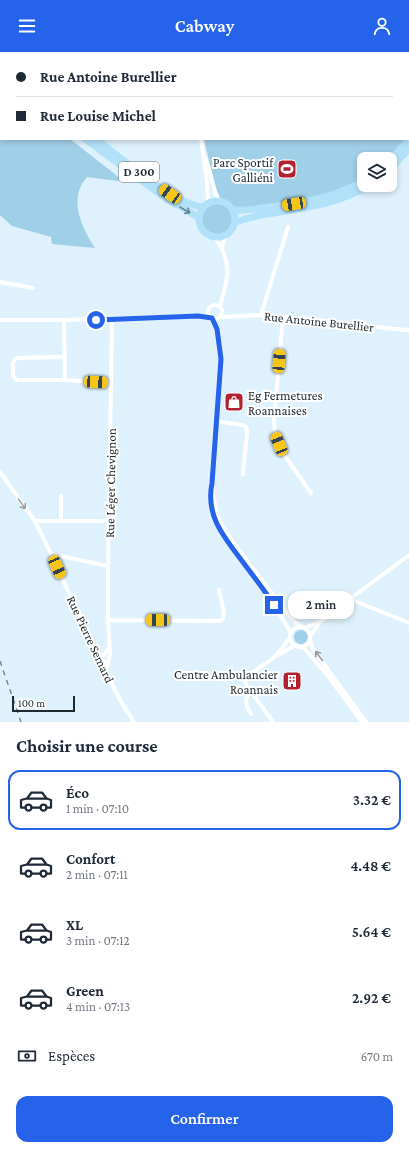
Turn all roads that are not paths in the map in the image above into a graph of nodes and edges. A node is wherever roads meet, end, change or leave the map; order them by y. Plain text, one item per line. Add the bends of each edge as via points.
1 (86, 140) edge
2 (97, 140) edge
3 (201, 140) edge
4 (408, 140) edge
5 (409, 149) edge
6 (397, 153) edge
7 (204, 155) junction
8 (397, 162) edge
9 (357, 184) edge
10 (357, 191) edge
11 (219, 201) junction
12 (205, 205) junction
13 (233, 210) junction
14 (199, 218) junction
15 (235, 223) junction
16 (288, 227) dead end
17 (227, 234) junction
18 (212, 236) junction
19 (222, 249) junction
20 (0, 282) edge
21 (33, 288) dead end
22 (221, 298) junction
23 (214, 306) junction
24 (221, 308) junction
25 (209, 311) junction
26 (230, 315) junction
27 (262, 315) junction
28 (198, 316) junction
29 (220, 317) junction
30 (283, 317) junction
31 (212, 318) junction
32 (112, 319) junction
33 (0, 320) edge
34 (64, 320) junction
35 (217, 329) junction
36 (409, 330) edge
37 (65, 357) junction
38 (65, 380) junction
39 (111, 383) junction
40 (216, 422) junction
41 (0, 472) edge
42 (244, 474) dead end
43 (212, 483) junction
44 (311, 493) dead end
45 (61, 496) dead end
46 (109, 520) junction
47 (35, 521) junction
48 (61, 521) junction
49 (51, 554) junction
50 (409, 555) edge
51 (108, 566) junction
52 (219, 590) dead end
53 (350, 599) junction
54 (108, 620) junction
55 (322, 621) junction
56 (409, 623) edge
57 (303, 627) junction
58 (291, 635) junction
59 (310, 638) junction
60 (298, 646) junction
61 (110, 647) junction
62 (99, 658) junction
63 (273, 658) junction
64 (108, 662) junction
65 (106, 672) junction
66 (250, 691) junction
67 (250, 714) dead end
68 (134, 722) edge
69 (273, 722) edge
70 (362, 722) edge
71 (366, 722) edge

1 -> 14 main road, D 300 via 168,200
2 - 12 main road, D 300 via 170,194 184,201
3 - 7 street
4 - 6 main road
5 - 8 main road
7 - 11 street
7 - 12 street via 208,194
9 - 13 main road via 334,195 311,201 253,210
10 - 15 main road via 332,202
11 - 12 main road via 215,200
11 - 13 main road via 226,203
12 - 14 main road
13 - 15 main road
14 - 18 main road via 202,229
15 - 17 main road
16 - 27 street
17 - 18 main road via 220,237
17 - 19 street
18 - 19 street
19 - 22 street via 228,275
20 - 21 street
22 - 23 street
22 - 24 street
23 - 24 street
23 - 25 street
24 - 26 street
24 - 29 street
25 - 28 street
25 - 31 street
26 - 27 street, Rue Antoine Burellier
26 - 29 street, Rue Antoine Burellier
27 - 30 street, Rue Antoine Burellier
28 - 31 street
28 - 32 street
29 - 31 street
29 - 35 street
30 - 36 street, Rue Antoine Burellier
30 - 44 street via 275,434 283,454
31 - 35 street
32 - 34 street
32 - 39 street, Rue Léger Chevignon
33 - 34 street
34 - 37 street
35 - 40 street via 221,359
37 - 38 street
37 - 38 street via 16,358 13,363 13,376 17,380
38 - 39 street
39 - 46 street, Rue Léger Chevignon
40 - 42 street via 246,427
40 - 43 street
41 -> 47 street, Rue Pierre Semard
43 - 57 street via 214,505 224,530 286,613
43 - 58 street via 211,505 219,528 274,605
45 - 48 street
46 - 48 street
46 - 51 street, Rue Léger Chevignon
47 - 48 street
47 - 49 street, Rue Pierre Semard
49 - 51 street
49 - 62 street, Rue Pierre Semard
50 - 53 street
51 - 54 street, Rue Léger Chevignon
52 - 54 street via 224,613 220,621
53 - 55 street
53 - 56 street
54 - 61 street, Rue Léger Chevignon
55 - 57 street
55 - 59 street
57 - 58 street via 296,628
57 - 59 street via 308,630
58 - 60 street via 292,642
58 - 63 street
59 - 60 street via 306,645
71 -> 59 street via 314,649
60 - 63 street
60 - 70 street via 305,649 328,676
61 - 62 street
61 - 64 street, Rue Léger Chevignon
62 - 64 street
62 - 65 street, Rue Pierre Semard
63 - 66 street via 247,679
64 - 65 street, Rue Léger Chevignon
65 - 68 street, Rue Pierre Semard
66 - 67 street via 246,698 246,707
66 - 69 street

